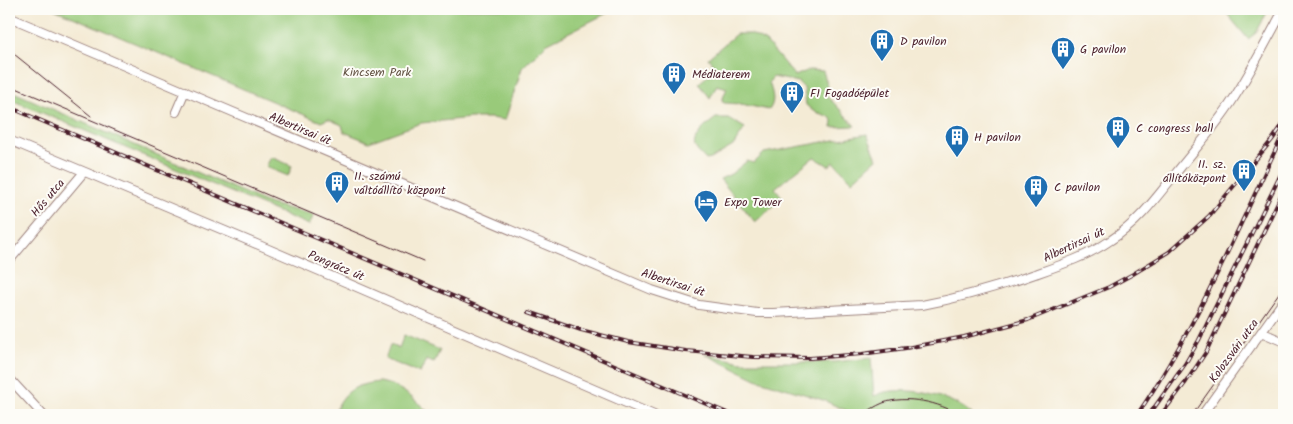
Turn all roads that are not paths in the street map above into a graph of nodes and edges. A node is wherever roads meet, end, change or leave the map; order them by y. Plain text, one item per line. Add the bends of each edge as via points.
1 (1284, 9) edge
2 (9, 16) edge
3 (185, 91) junction
4 (176, 112) dead end
5 (9, 140) edge
6 (84, 172) junction
7 (9, 261) edge
8 (1284, 300) edge
9 (1261, 332) junction
10 (1284, 342) edge
11 (9, 378) edge
12 (43, 415) edge
13 (654, 415) edge
14 (1202, 415) edge

1 - 3 street, Albertirsai út via 1231,103 1149,207 1128,227 1110,241 1045,271 1005,285 922,305 757,313 699,305 670,297
2 - 3 street, Albertirsai út
3 - 4 street
5 - 6 street, Pongrácz út
6 - 7 street, Hős utca
6 - 13 street, Pongrácz út
8 - 9 street, Kolozsvári utca
9 - 10 street
9 - 14 street, Kolozsvári utca
11 - 12 street

